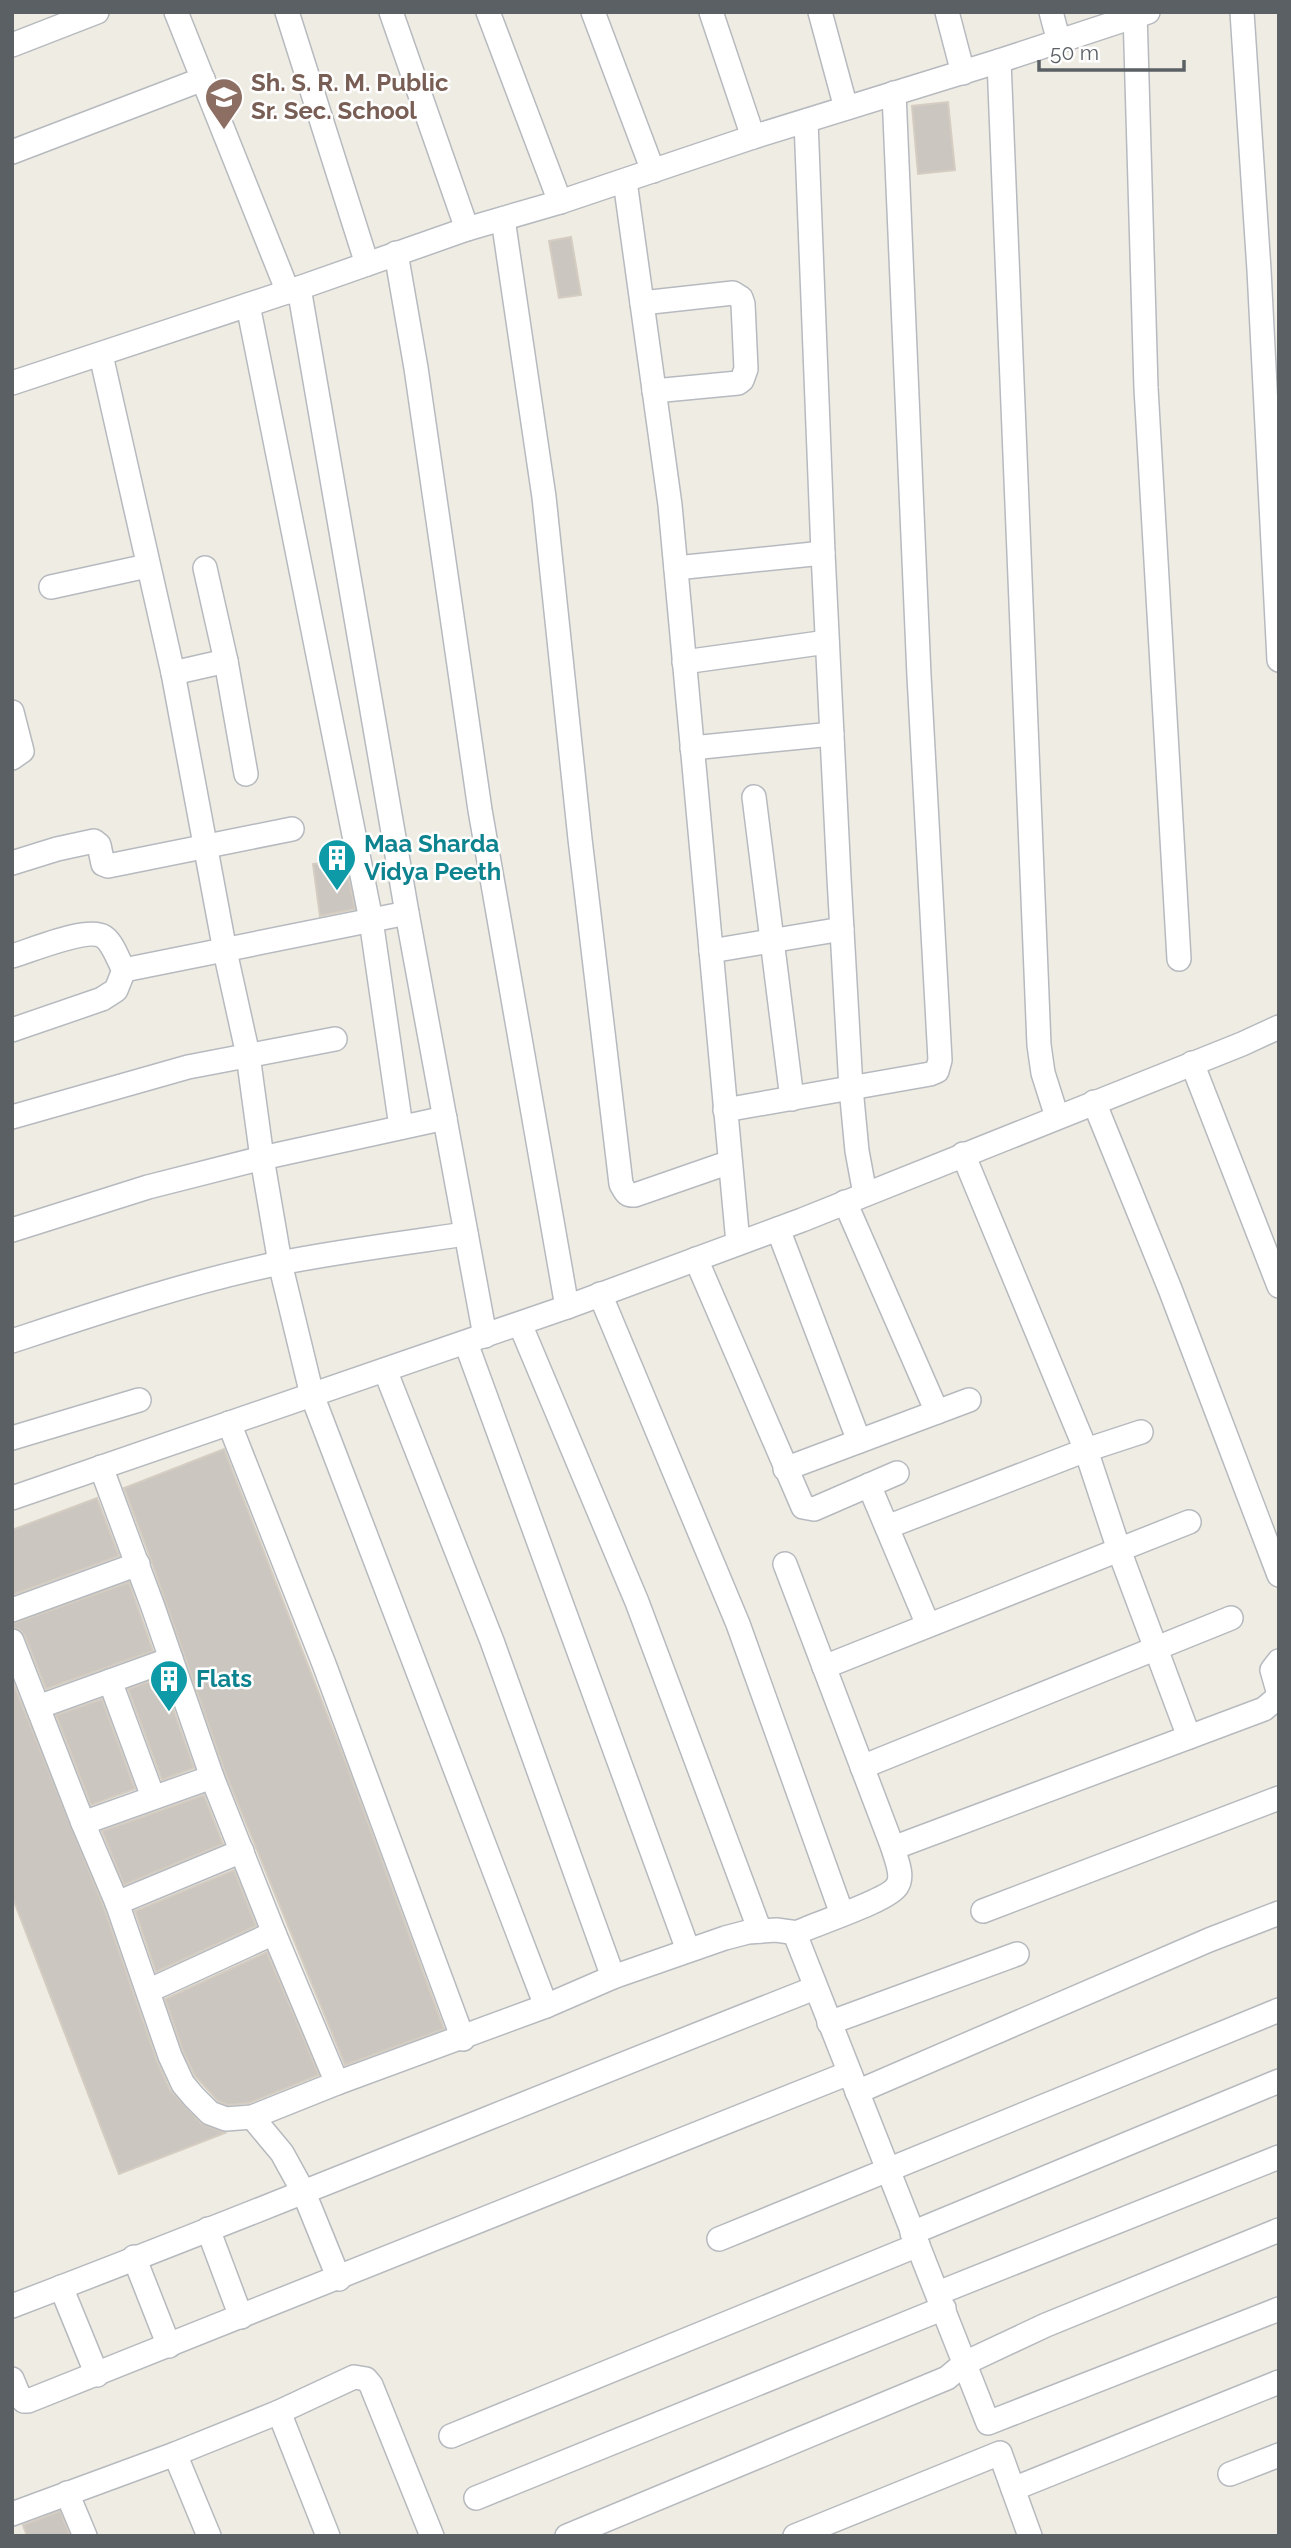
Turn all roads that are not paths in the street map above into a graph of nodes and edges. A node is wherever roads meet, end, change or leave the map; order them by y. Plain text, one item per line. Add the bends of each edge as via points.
1 (97, 12) edge
2 (176, 12) edge
3 (287, 12) edge
4 (391, 12) edge
5 (488, 12) edge
6 (593, 12) edge
7 (711, 12) edge
8 (820, 12) edge
9 (947, 12) edge
10 (1051, 12) edge
11 (1242, 12) edge
12 (1139, 14) edge
13 (1059, 42) junction
14 (12, 45) edge
15 (999, 61) junction
16 (963, 73) junction
17 (203, 79) junction
18 (894, 93) junction
19 (846, 108) junction
20 (806, 121) junction
21 (753, 137) junction
22 (12, 152) edge
23 (653, 172) junction
24 (625, 181) junction
25 (560, 202) junction
26 (503, 219) junction
27 (467, 229) junction
28 (396, 253) junction
29 (367, 264) junction
30 (1269, 270) edge
31 (294, 290) junction
32 (642, 303) junction
33 (248, 305) junction
34 (101, 355) junction
35 (1271, 361) edge
36 (12, 383) edge
37 (654, 391) junction
38 (1273, 456) edge
39 (822, 553) junction
40 (1276, 556) edge
41 (147, 566) junction
42 (205, 568) dead end
43 (676, 568) junction
44 (51, 587) dead end
45 (827, 642) junction
46 (1279, 660) edge
47 (226, 661) junction
48 (684, 662) junction
49 (173, 673) junction
50 (12, 712) edge
51 (832, 734) junction
52 (692, 748) junction
53 (12, 758) edge
54 (246, 774) dead end
55 (754, 797) dead end
56 (292, 829) dead end
57 (205, 846) junction
58 (12, 863) edge
59 (407, 913) junction
60 (372, 920) junction
61 (842, 929) junction
62 (773, 940) junction
63 (225, 951) junction
64 (711, 951) junction
65 (12, 956) edge
66 (1179, 958) dead end
67 (124, 970) junction
68 (1279, 1027) edge
69 (12, 1030) edge
70 (335, 1039) dead end
71 (248, 1055) junction
72 (1192, 1063) junction
73 (851, 1088) junction
74 (792, 1099) junction
75 (1094, 1102) junction
76 (726, 1110) junction
77 (12, 1117) edge
78 (1056, 1117) junction
79 (445, 1118) junction
80 (401, 1127) junction
81 (963, 1154) junction
82 (261, 1158) junction
83 (730, 1162) junction
84 (855, 1198) junction
85 (778, 1229) junction
86 (12, 1230) edge
87 (466, 1234) junction
88 (738, 1243) junction
89 (696, 1259) junction
90 (280, 1263) junction
91 (1279, 1286) edge
92 (600, 1294) junction
93 (567, 1307) junction
94 (520, 1324) junction
95 (475, 1339) junction
96 (12, 1341) edge
97 (385, 1370) junction
98 (312, 1395) junction
99 (139, 1400) dead end
100 (969, 1400) dead end
101 (937, 1412) junction
102 (229, 1423) junction
103 (1142, 1432) dead end
104 (12, 1438) edge
105 (859, 1441) junction
106 (1086, 1450) junction
107 (101, 1467) junction
108 (785, 1469) junction
109 (897, 1474) dead end
110 (869, 1485) junction
111 (12, 1497) edge
112 (1189, 1522) dead end
113 (887, 1527) junction
114 (1119, 1550) junction
115 (138, 1564) junction
116 (785, 1564) dead end
117 (1279, 1575) edge
118 (12, 1610) edge
119 (1231, 1618) dead end
120 (928, 1625) junction
121 (12, 1641) edge
122 (1156, 1648) junction
123 (171, 1659) junction
124 (1279, 1661) edge
125 (824, 1667) junction
126 (110, 1681) junction
127 (38, 1707) junction
128 (1189, 1737) junction
129 (863, 1768) junction
130 (212, 1777) junction
131 (153, 1797) junction
132 (1279, 1798) edge
133 (83, 1823) junction
134 (893, 1848) junction
135 (242, 1851) junction
136 (117, 1903) junction
137 (983, 1912) dead end
138 (1279, 1913) edge
139 (842, 1914) junction
140 (760, 1931) junction
141 (274, 1933) junction
142 (798, 1933) junction
143 (688, 1950) junction
144 (1017, 1954) dead end
145 (613, 1977) junction
146 (815, 1988) junction
147 (148, 1992) junction
148 (546, 2006) junction
149 (1279, 2010) edge
150 (829, 2023) junction
151 (463, 2039) junction
152 (1279, 2081) edge
153 (337, 2083) junction
154 (853, 2083) junction
155 (252, 2117) junction
156 (1279, 2157) edge
157 (888, 2168) junction
158 (304, 2193) junction
159 (208, 2229) junction
160 (1279, 2230) edge
161 (719, 2239) dead end
162 (915, 2239) junction
163 (134, 2257) junction
164 (339, 2278) junction
165 (61, 2287) junction
166 (941, 2301) junction
167 (12, 2306) edge
168 (1279, 2309) edge
169 (241, 2317) junction
170 (169, 2346) junction
171 (965, 2363) junction
172 (97, 2375) junction
173 (12, 2379) edge
174 (1279, 2382) edge
175 (279, 2412) junction
176 (988, 2423) junction
177 (451, 2436) dead end
178 (1000, 2453) junction
179 (175, 2454) junction
180 (1279, 2455) edge
181 (1230, 2474) dead end
182 (1013, 2489) junction
183 (67, 2494) junction
184 (476, 2498) dead end
185 (12, 2514) edge
186 (1029, 2535) edge
187 (85, 2536) edge
188 (209, 2536) edge
189 (328, 2536) edge
190 (432, 2536) edge
191 (567, 2536) edge
192 (796, 2536) edge

1 - 14 street
2 - 17 street
3 - 29 street
4 - 27 street
5 - 25 street
6 - 23 street
7 - 21 street
8 - 19 street
9 - 16 street
10 - 13 street
11 - 30 street
12 - 13 street
12 - 66 street via 1146,388
13 - 15 street
15 - 16 street
15 - 78 street via 1039,1045
16 - 18 street
17 - 22 street
17 - 31 street
18 - 19 street
18 - 73 street via 940,1060 937,1071 930,1074
19 - 20 street
20 - 21 street
20 - 39 street
21 - 23 street
23 - 24 street
24 - 25 street
24 - 32 street
25 - 26 street
26 - 27 street
26 - 83 street via 544,496 621,1184 629,1196 635,1195
27 - 28 street
28 - 29 street
28 - 93 street via 480,810
29 - 31 street
30 - 35 street
31 - 33 street
31 - 59 street
32 - 37 street
32 - 37 street via 733,293 743,304 746,369 742,380
33 - 34 street
33 - 60 street
34 - 36 street
34 - 41 street
35 - 38 street
37 - 43 street
38 - 40 street
39 - 43 street
39 - 45 street
40 - 46 street
41 - 44 street
41 - 49 street
42 - 47 street
43 - 48 street
45 - 48 street
45 - 51 street
47 - 49 street
47 - 54 street
48 - 52 street
49 - 57 street
50 - 53 street via 22,751
51 - 52 street
51 - 61 street
52 - 64 street
55 - 62 street
56 - 57 street
57 - 58 street via 108,866 103,864 99,845 91,841
57 - 63 street
59 - 60 street
59 - 79 street
60 - 63 street
60 - 80 street
61 - 62 street
61 - 73 street
62 - 64 street
62 - 74 street
63 - 67 street
63 - 71 street
64 - 76 street
65 - 67 street via 98,934 109,943
67 - 69 street via 116,990 102,999
68 - 72 street
70 - 71 street
71 - 77 street via 125,1083
71 - 82 street
72 - 75 street
72 - 91 street
73 - 74 street
73 - 84 street
74 - 76 street
75 - 78 street
75 - 117 street
76 - 83 street
78 - 81 street
79 - 80 street
79 - 87 street
80 - 82 street
81 - 84 street
81 - 106 street
82 - 86 street via 148,1187
82 - 90 street
83 - 88 street
84 - 85 street
84 - 101 street
85 - 88 street
85 - 105 street
87 - 90 street
87 - 95 street
88 - 89 street
89 - 92 street
89 - 108 street
90 - 96 street via 193,1284
90 - 98 street
92 - 93 street
92 - 139 street via 738,1624
93 - 94 street
94 - 95 street
94 - 140 street via 637,1602
95 - 97 street
95 - 143 street
97 - 98 street
97 - 145 street via 492,1641
98 - 102 street
98 - 148 street
99 - 104 street
100 - 101 street
101 - 105 street
102 - 107 street
102 - 151 street
103 - 106 street
105 - 108 street
106 - 113 street
106 - 114 street
107 - 111 street
107 - 115 street
108 - 110 street via 796,1497 809,1510
109 - 110 street
110 - 113 street
112 - 114 street
113 - 120 street
114 - 120 street
114 - 122 street
115 - 118 street
115 - 123 street
116 - 125 street
119 - 122 street
120 - 125 street
121 - 127 street
122 - 128 street
122 - 129 street
123 - 126 street
123 - 130 street
124 - 128 street via 1272,1670 1278,1691 1272,1703
125 - 129 street
126 - 127 street
126 - 131 street
127 - 133 street
128 - 134 street
129 - 134 street
130 - 131 street
130 - 135 street
131 - 133 street
132 - 137 street
133 - 136 street
134 - 139 street via 899,1885
135 - 136 street
135 - 141 street
136 - 147 street
138 - 154 street
139 - 142 street
140 - 142 street
140 - 143 street
141 - 147 street
141 - 153 street
142 - 146 street
143 - 145 street
144 - 150 street
145 - 148 street
146 - 150 street
146 - 158 street
147 - 155 street via 183,2084 210,2113 226,2119
148 - 151 street
149 - 157 street
150 - 154 street
151 - 153 street
152 - 162 street
153 - 155 street
154 - 157 street
154 - 164 street
155 - 158 street via 282,2153
156 - 166 street
157 - 161 street
157 - 162 street
158 - 159 street
158 - 164 street
159 - 163 street
159 - 169 street
160 - 171 street
162 - 166 street
162 - 177 street
163 - 165 street
163 - 170 street
164 - 169 street
165 - 167 street
165 - 172 street
166 - 171 street
166 - 184 street
168 - 176 street
169 - 170 street
170 - 172 street
171 - 176 street
171 - 191 street via 947,2378
172 - 173 street via 28,2401 21,2399
174 - 182 street
175 - 179 street
175 - 189 street
175 - 190 street via 354,2378 366,2379
176 - 178 street
178 - 182 street
178 - 192 street
179 - 183 street
179 - 188 street
180 - 181 street
182 - 186 street
183 - 185 street
183 - 187 street

